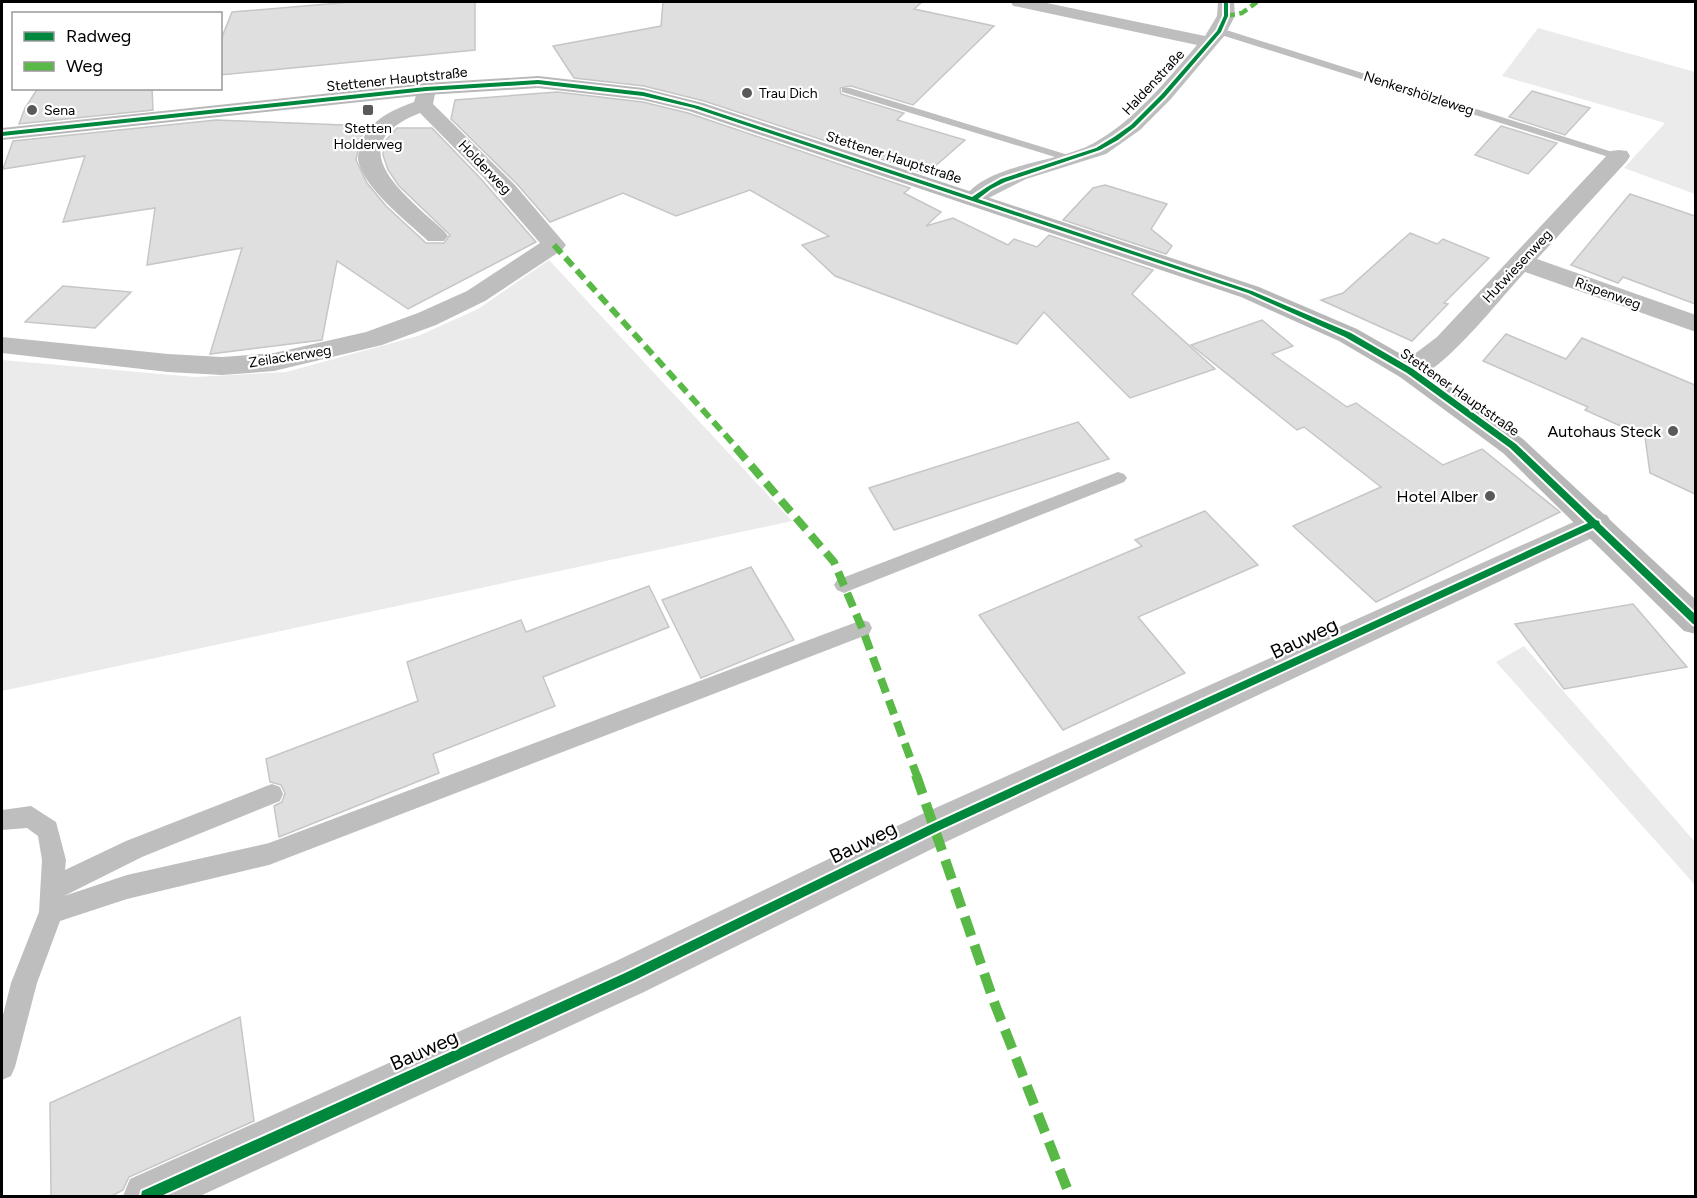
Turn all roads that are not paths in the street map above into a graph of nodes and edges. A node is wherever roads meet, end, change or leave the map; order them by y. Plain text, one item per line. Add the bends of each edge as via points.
1 (1019, 2) edge
2 (1226, 2) edge
3 (1214, 36) junction
4 (846, 90) dead end
5 (424, 97) junction
6 (2, 134) edge
7 (1619, 156) joint
8 (1072, 158) junction
9 (975, 198) junction
10 (436, 236) dead end
11 (554, 245) joint
12 (1521, 262) junction
13 (1695, 324) edge
14 (2, 345) edge
15 (1410, 371) junction
16 (1119, 478) dead end
17 (1596, 523) junction
18 (844, 585) dead end
19 (1695, 621) edge
20 (862, 628) dead end
21 (272, 794) dead end
22 (2, 820) edge
23 (54, 887) junction
24 (51, 912) junction
25 (2, 1067) edge
26 (147, 1197) edge

1 - 3 street, Nenkershölzleweg
2 - 3 street, Haldenstraße via 1226,16
3 - 7 lane, Nenkershölzleweg
3 - 8 street, Haldenstraße via 1144,115 1098,149
4 - 8 lane
5 - 6 street, Stettener Hauptstraße
5 - 9 street, Stettener Hauptstraße via 538,82 643,94 696,107
5 - 10 street, Stettener Hauptstraße via 385,123 376,134 370,164 395,198
5 - 11 street, Holderweg
7 - 12 street, Hutwiesenweg
8 - 9 street, Haldenstraße via 1000,180
9 - 15 street, Stettener Hauptstraße via 1250,292 1348,335
11 - 14 street, Zeilackerweg via 476,296 426,319 373,339 274,362 222,366 168,363
12 - 13 street, Rispenweg
12 - 15 street, Hutwiesenweg via 1446,343
15 - 17 street, Stettener Hauptstraße via 1514,446
16 - 18 lane
17 - 19 street, Stettener Hauptstraße
17 - 26 street, Bauweg via 936,826 629,977
20 - 24 lane via 269,854 149,882
21 - 23 lane via 134,849
22 - 23 lane via 31,817 48,830
23 - 24 lane
24 - 25 lane via 24,983

